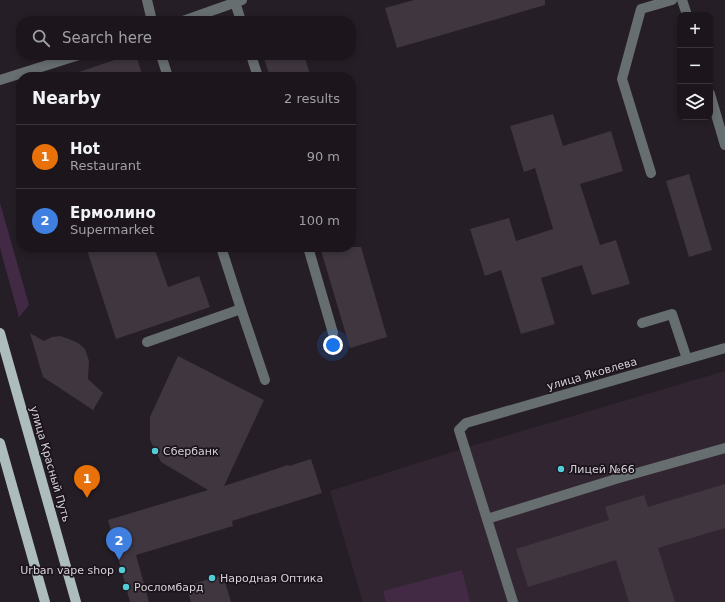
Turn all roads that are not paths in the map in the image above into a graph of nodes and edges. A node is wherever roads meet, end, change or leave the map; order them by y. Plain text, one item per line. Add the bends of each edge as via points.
1 (147, 0) edge
2 (672, 0) edge
3 (682, 0) edge
4 (239, 1) edge
5 (686, 12) edge
6 (151, 16) edge
7 (197, 16) edge
8 (240, 16) edge
9 (63, 60) edge
10 (163, 60) edge
11 (253, 60) edge
12 (25, 72) edge
13 (166, 72) edge
14 (256, 72) edge
15 (16, 75) edge
16 (0, 80) edge
17 (713, 104) edge
18 (725, 145) edge
19 (651, 173) dead end
20 (224, 252) edge
21 (309, 252) edge
22 (241, 309) junction
23 (642, 323) dead end
24 (333, 332) dead end
25 (0, 333) edge
26 (147, 342) dead end
27 (725, 348) edge
28 (687, 359) junction
29 (265, 380) dead end
30 (0, 443) edge
31 (725, 448) edge
32 (487, 519) junction
33 (45, 602) edge
34 (76, 602) edge
35 (513, 602) edge

1 - 6 street
2 - 19 street via 641,9 622,79
3 - 5 street
4 - 7 street
4 - 8 street
9 - 12 street
10 - 13 street
11 - 14 street
15 - 16 street
17 - 18 street
20 - 22 street
21 - 24 street
22 - 26 street
22 - 29 street
23 - 28 street via 672,314
25 - 34 main road, улица Красный Путь
27 - 28 street, улица Яковлева
28 - 32 street, улица Яковлева via 466,423 459,430
30 - 33 main road
31 - 32 street
32 - 35 street

